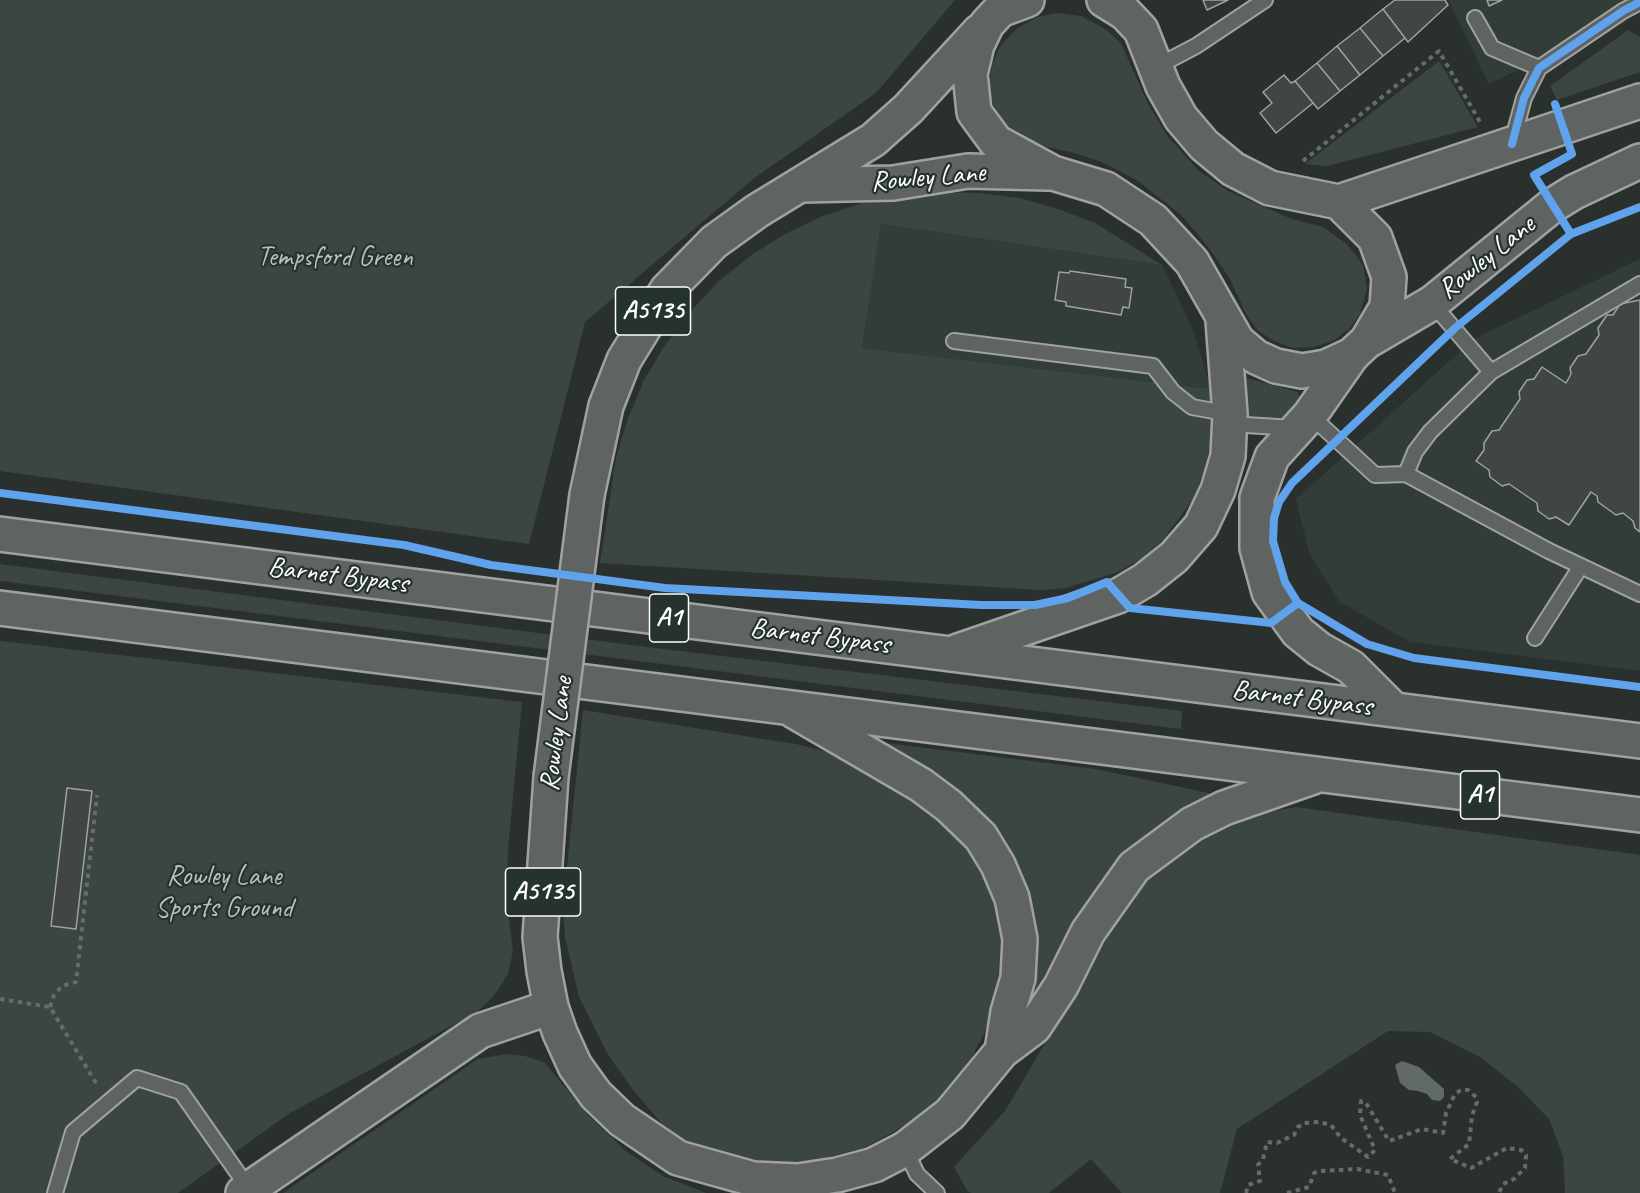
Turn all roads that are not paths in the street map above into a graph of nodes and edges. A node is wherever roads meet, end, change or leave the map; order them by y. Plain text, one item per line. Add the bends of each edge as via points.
1 (1027, 0) edge
2 (1104, 0) edge
3 (1265, 0) edge
4 (1640, 2) edge
5 (1475, 18) dead end
6 (987, 24) junction
7 (1156, 66) junction
8 (1539, 68) junction
9 (1640, 101) edge
10 (1498, 137) junction
11 (1640, 161) edge
12 (1053, 173) junction
13 (802, 185) junction
14 (1339, 202) junction
15 (1640, 284) edge
16 (1432, 303) junction
17 (1223, 320) junction
18 (954, 341) dead end
19 (1360, 348) junction
20 (1491, 372) junction
21 (1230, 419) junction
22 (1303, 422) junction
23 (1406, 474) junction
24 (0, 534) edge
25 (1581, 566) junction
26 (1640, 594) edge
27 (0, 608) edge
28 (1536, 638) dead end
29 (951, 653) junction
30 (782, 705) junction
31 (1394, 710) junction
32 (1640, 741) edge
33 (1320, 774) junction
34 (1640, 815) edge
35 (551, 1007) junction
36 (1002, 1052) junction
37 (905, 1149) junction
38 (246, 1191) edge
39 (55, 1193) edge
40 (937, 1193) edge

1 - 6 main road, Rowley Lane via 1000,10
2 - 7 main road via 1125,13 1141,30
3 - 7 lane via 1196,46
4 - 8 lane
5 - 8 lane via 1492,48
6 - 12 main road via 970,74 974,112 996,142
6 - 13 main road, Rowley Lane / A5135 via 908,109 873,140
7 - 14 main road via 1181,118 1204,145 1233,169 1270,188
8 - 10 lane
9 - 10 main road
10 - 14 main road
11 - 16 main road, Rowley Lane via 1552,205
12 - 13 main road, Rowley Lane / A5135 via 968,171 893,183
12 - 17 main road, Rowley Lane via 1106,189 1153,220 1192,262
13 - 35 main road, Rowley Lane / A5135, bridge via 714,242 667,290 624,360 606,406 587,495 551,777 540,937
14 - 19 main road via 1375,238 1389,277 1387,307
15 - 20 lane
16 - 19 main road, Rowley Lane
16 - 20 lane
17 - 19 main road, Rowley Lane via 1237,341 1256,357 1276,366 1326,368
17 - 21 main road
18 - 21 lane via 1153,366 1173,392 1192,407
19 - 22 main road
20 - 23 lane via 1430,432 1415,452
21 - 22 lane
21 - 29 main road via 1228,456 1218,490 1201,526 1174,557 1118,596
22 - 23 lane via 1375,475
22 - 31 main road via 1272,457 1257,498 1257,548 1262,572 1269,592 1298,632 1351,667
23 - 25 lane
24 - 29 main road, Barnet Bypass / A1
25 - 26 lane
25 - 28 lane
27 - 30 main road, A1
29 - 31 main road, Barnet Bypass / A1
30 - 33 main road, A1
30 - 36 main road via 921,785 949,806 987,846 1012,898 1020,939 1018,978
31 - 32 main road, Barnet Bypass / A1
33 - 34 main road, A1
33 - 36 main road via 1224,808 1192,824 1134,867 1088,932 1061,986 1034,1027
35 - 37 main road, A5135 via 574,1066 596,1095 622,1120 678,1158 753,1179 798,1181 874,1165
35 - 38 main road via 480,1031
36 - 37 main road via 950,1114
37 - 40 lane via 917,1174
38 - 39 lane via 181,1092 137,1078 73,1132

